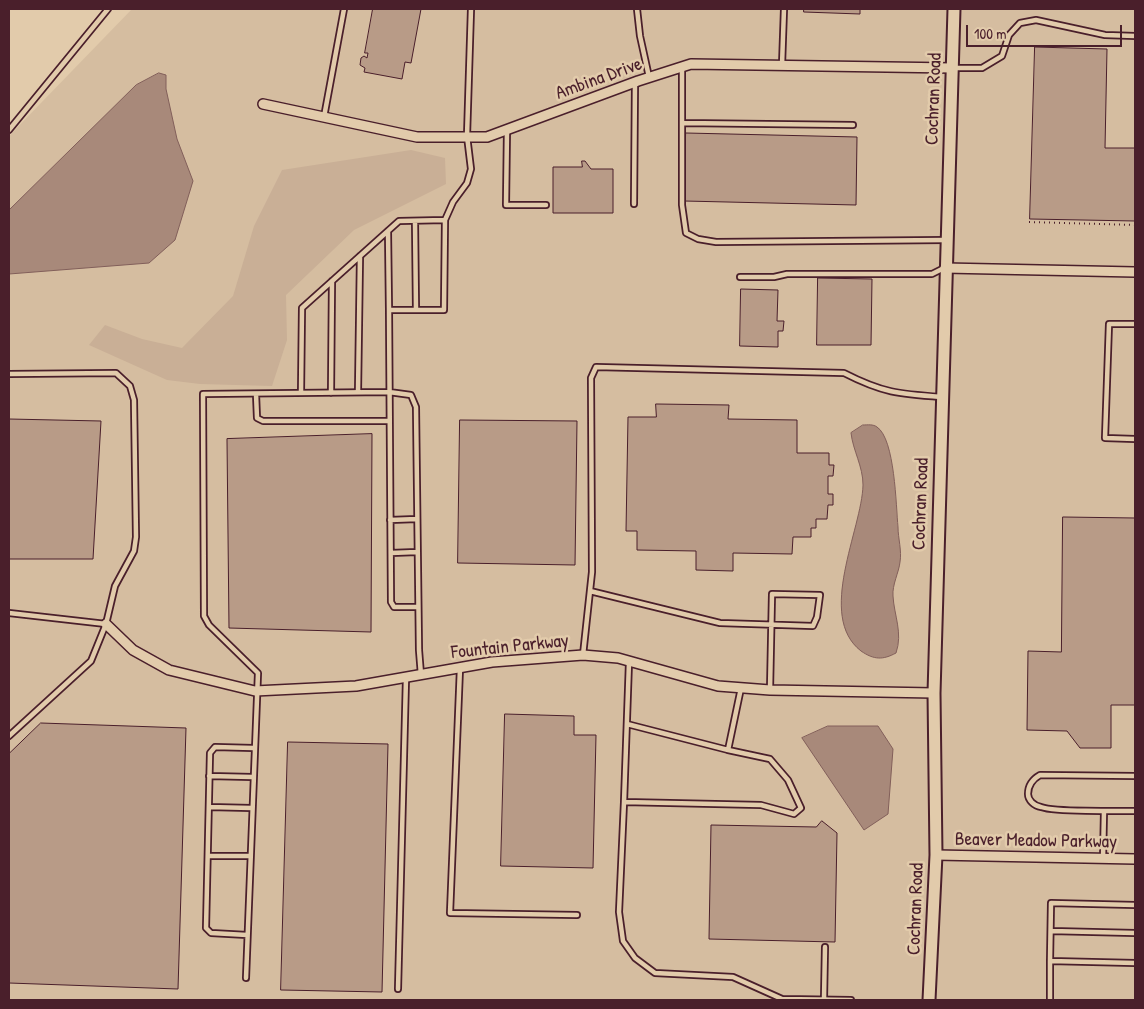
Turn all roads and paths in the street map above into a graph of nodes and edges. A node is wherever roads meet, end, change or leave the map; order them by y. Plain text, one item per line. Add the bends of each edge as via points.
1 (108, 9) edge
2 (344, 9) edge
3 (471, 9) edge
4 (637, 9) edge
5 (784, 9) edge
6 (954, 9) edge
7 (1135, 36) edge
8 (782, 65) junction
9 (682, 67) junction
10 (952, 68) junction
11 (649, 77) junction
12 (635, 82) junction
13 (263, 104) dead end
14 (324, 117) junction
15 (682, 123) junction
16 (853, 125) dead end
17 (9, 130) edge
18 (507, 130) junction
19 (467, 136) junction
20 (634, 204) dead end
21 (546, 205) dead end
22 (444, 220) junction
23 (416, 221) junction
24 (1029, 222) dead end
25 (1135, 225) edge
26 (388, 231) junction
27 (946, 240) junction
28 (360, 256) junction
29 (946, 268) junction
30 (1135, 272) edge
31 (740, 277) dead end
32 (332, 281) junction
33 (389, 310) junction
34 (416, 310) junction
35 (1135, 324) edge
36 (9, 374) edge
37 (358, 392) junction
38 (389, 392) junction
39 (301, 393) junction
40 (331, 393) junction
41 (256, 394) junction
42 (942, 397) junction
43 (390, 421) junction
44 (1135, 439) edge
45 (417, 519) junction
46 (390, 520) junction
47 (417, 552) junction
48 (391, 553) junction
49 (590, 591) junction
50 (418, 607) junction
51 (9, 613) edge
52 (106, 624) junction
53 (773, 625) junction
54 (583, 656) junction
55 (628, 661) junction
56 (460, 668) junction
57 (421, 675) junction
58 (406, 678) junction
59 (741, 688) junction
60 (770, 690) junction
61 (255, 691) junction
62 (934, 693) junction
63 (627, 724) junction
64 (9, 736) edge
65 (254, 748) junction
66 (728, 750) junction
67 (210, 776) junction
68 (1135, 776) edge
69 (252, 777) junction
70 (624, 802) junction
71 (209, 807) junction
72 (251, 808) junction
73 (1104, 811) junction
74 (1135, 811) edge
75 (936, 855) junction
76 (208, 856) junction
77 (250, 856) junction
78 (1103, 859) junction
79 (1135, 860) edge
80 (1135, 904) edge
81 (577, 915) dead end
82 (1051, 931) junction
83 (1135, 933) edge
84 (247, 935) junction
85 (824, 947) dead end
86 (1050, 961) junction
87 (1135, 963) edge
88 (246, 978) dead end
89 (398, 988) dead end
90 (824, 999) edge
91 (850, 1000) edge
92 (930, 1000) edge
93 (1050, 1000) edge

1 - 17 lane
2 - 14 lane
3 - 19 lane
4 - 11 lane
5 - 8 lane
6 - 10 street, Cochran Road
7 - 10 lane via 1105,35 1036,20 1020,23 1009,35 1002,56 982,68
8 - 9 street, Ambina Drive via 691,64
8 - 10 street, Ambina Drive
9 - 11 street, Ambina Drive
9 - 15 lane
10 - 27 street, Cochran Road
11 - 12 street, Ambina Drive
12 - 18 street, Ambina Drive
12 - 20 lane
13 - 14 street, Ambina Drive
14 - 19 street, Ambina Drive via 417,137
15 - 16 lane
15 - 27 lane via 684,219 686,233 698,239 716,242
18 - 19 street, Ambina Drive via 487,137
18 - 21 lane via 506,205
19 - 22 lane via 472,169
22 - 23 lane
22 - 34 lane via 444,310
23 - 26 lane via 399,221
23 - 34 lane
24 - 25 path
26 - 28 lane
26 - 33 lane
27 - 29 street, Cochran Road
28 - 32 lane
28 - 37 lane
29 - 30 street
29 - 31 lane via 932,274
29 - 42 street, Cochran Road
32 - 39 lane via 302,308
32 - 40 lane
33 - 34 lane
33 - 38 lane
35 - 44 lane via 1108,324 1105,438
36 - 52 lane via 116,374 130,386 134,400 136,537 134,551 115,586
37 - 38 lane
37 - 40 lane
38 - 43 lane
38 - 45 lane via 411,395 416,406
39 - 40 lane
39 - 41 lane
41 - 43 lane via 257,418 263,421
41 - 61 lane via 203,394 204,616 209,625 258,673
42 - 49 lane via 896,394 873,388 844,374 596,368 590,378
42 - 62 street, Cochran Road
43 - 46 lane
45 - 46 lane
45 - 47 lane
46 - 48 lane
47 - 48 lane
47 - 50 lane
48 - 50 lane via 391,602 394,607
49 - 53 lane via 720,623
49 - 54 lane
50 - 57 lane
51 - 52 lane
52 - 61 street, Fountain Parkway via 132,650 169,670
52 - 64 lane via 91,662
53 - 53 lane via 772,594 820,595 813,626
53 - 60 lane
54 - 55 street, Fountain Parkway
54 - 56 street, Fountain Parkway via 492,662
55 - 59 street, Fountain Parkway via 718,686
55 - 63 lane
56 - 57 street, Fountain Parkway
56 - 81 lane via 450,913
57 - 58 street, Fountain Parkway
58 - 61 street, Fountain Parkway via 356,686
58 - 89 lane
59 - 60 street, Fountain Parkway
59 - 66 lane
60 - 62 street, Fountain Parkway
61 - 65 lane
62 - 75 street, Cochran Road
63 - 66 lane
63 - 70 lane
65 - 67 lane via 215,747 210,753
65 - 69 lane
66 - 70 lane via 770,759 788,780 801,808 794,814 761,805
67 - 69 lane
67 - 71 lane
68 - 73 lane via 1040,775 1029,786 1031,802 1041,808
69 - 72 lane
70 - 90 lane via 619,912 623,941 635,958 655,973 733,977 782,999
71 - 72 lane
71 - 76 lane
72 - 77 lane
73 - 74 lane
73 - 78 lane
75 - 78 street, Beaver Meadow Parkway
75 - 92 street, Cochran Road
76 - 77 lane
76 - 84 lane via 206,928 211,933
77 - 84 lane
78 - 79 street, Beaver Meadow Parkway
80 - 82 lane via 1052,903
82 - 83 lane
82 - 86 lane
84 - 88 lane
85 - 90 lane
86 - 87 lane
86 - 93 lane
90 - 91 lane

